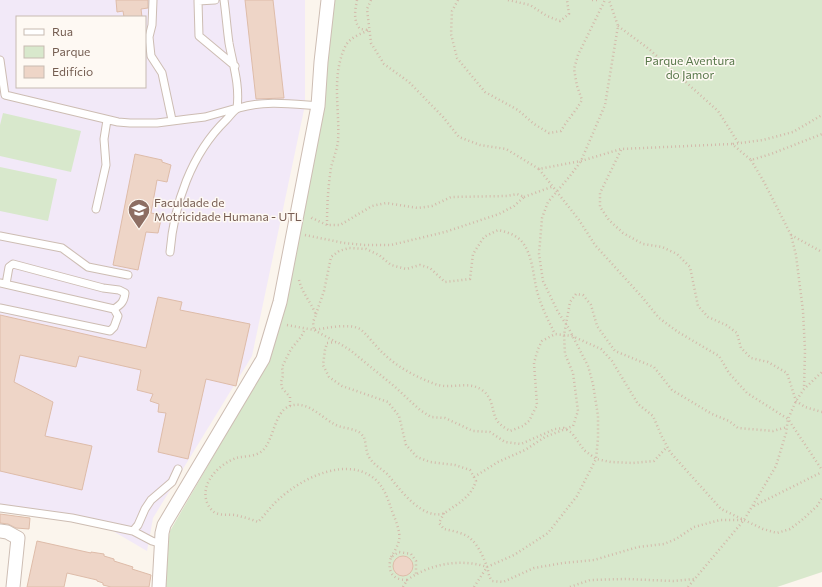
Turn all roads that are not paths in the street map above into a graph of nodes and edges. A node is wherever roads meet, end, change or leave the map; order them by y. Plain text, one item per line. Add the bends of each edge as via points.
1 (154, 0) edge
2 (215, 0) edge
3 (224, 0) edge
4 (328, 0) edge
5 (0, 60) edge
6 (235, 67) junction
7 (2, 96) edge
8 (318, 106) junction
9 (237, 108) junction
10 (107, 120) junction
11 (172, 120) junction
12 (96, 209) dead end
13 (0, 236) edge
14 (170, 252) dead end
15 (128, 274) dead end
16 (3, 283) edge
17 (0, 308) edge
18 (114, 309) junction
19 (178, 469) dead end
20 (0, 508) edge
21 (0, 531) edge
22 (133, 531) junction
23 (162, 544) junction
24 (13, 587) edge
25 (159, 587) edge

1 - 11 lane via 149,37 150,56 162,73
2 - 6 lane via 198,2 199,36
3 - 6 lane via 229,44
4 - 8 street
5 - 7 lane
6 - 9 lane via 239,94
7 - 10 lane
8 - 9 lane via 281,103
8 - 23 street via 280,302 262,359 164,524
9 - 11 lane via 205,117
9 - 14 lane via 211,136 186,182 175,215
10 - 11 lane via 130,123
10 - 12 lane via 104,139 106,165
13 - 15 lane via 62,248 88,268
16 - 18 lane
16 - 18 lane via 13,264 125,293 124,301
17 - 18 lane via 110,331 118,316
19 - 22 lane via 172,482 151,500
20 - 22 lane via 72,518
21 - 24 street via 18,538
22 - 23 lane
23 - 25 street

